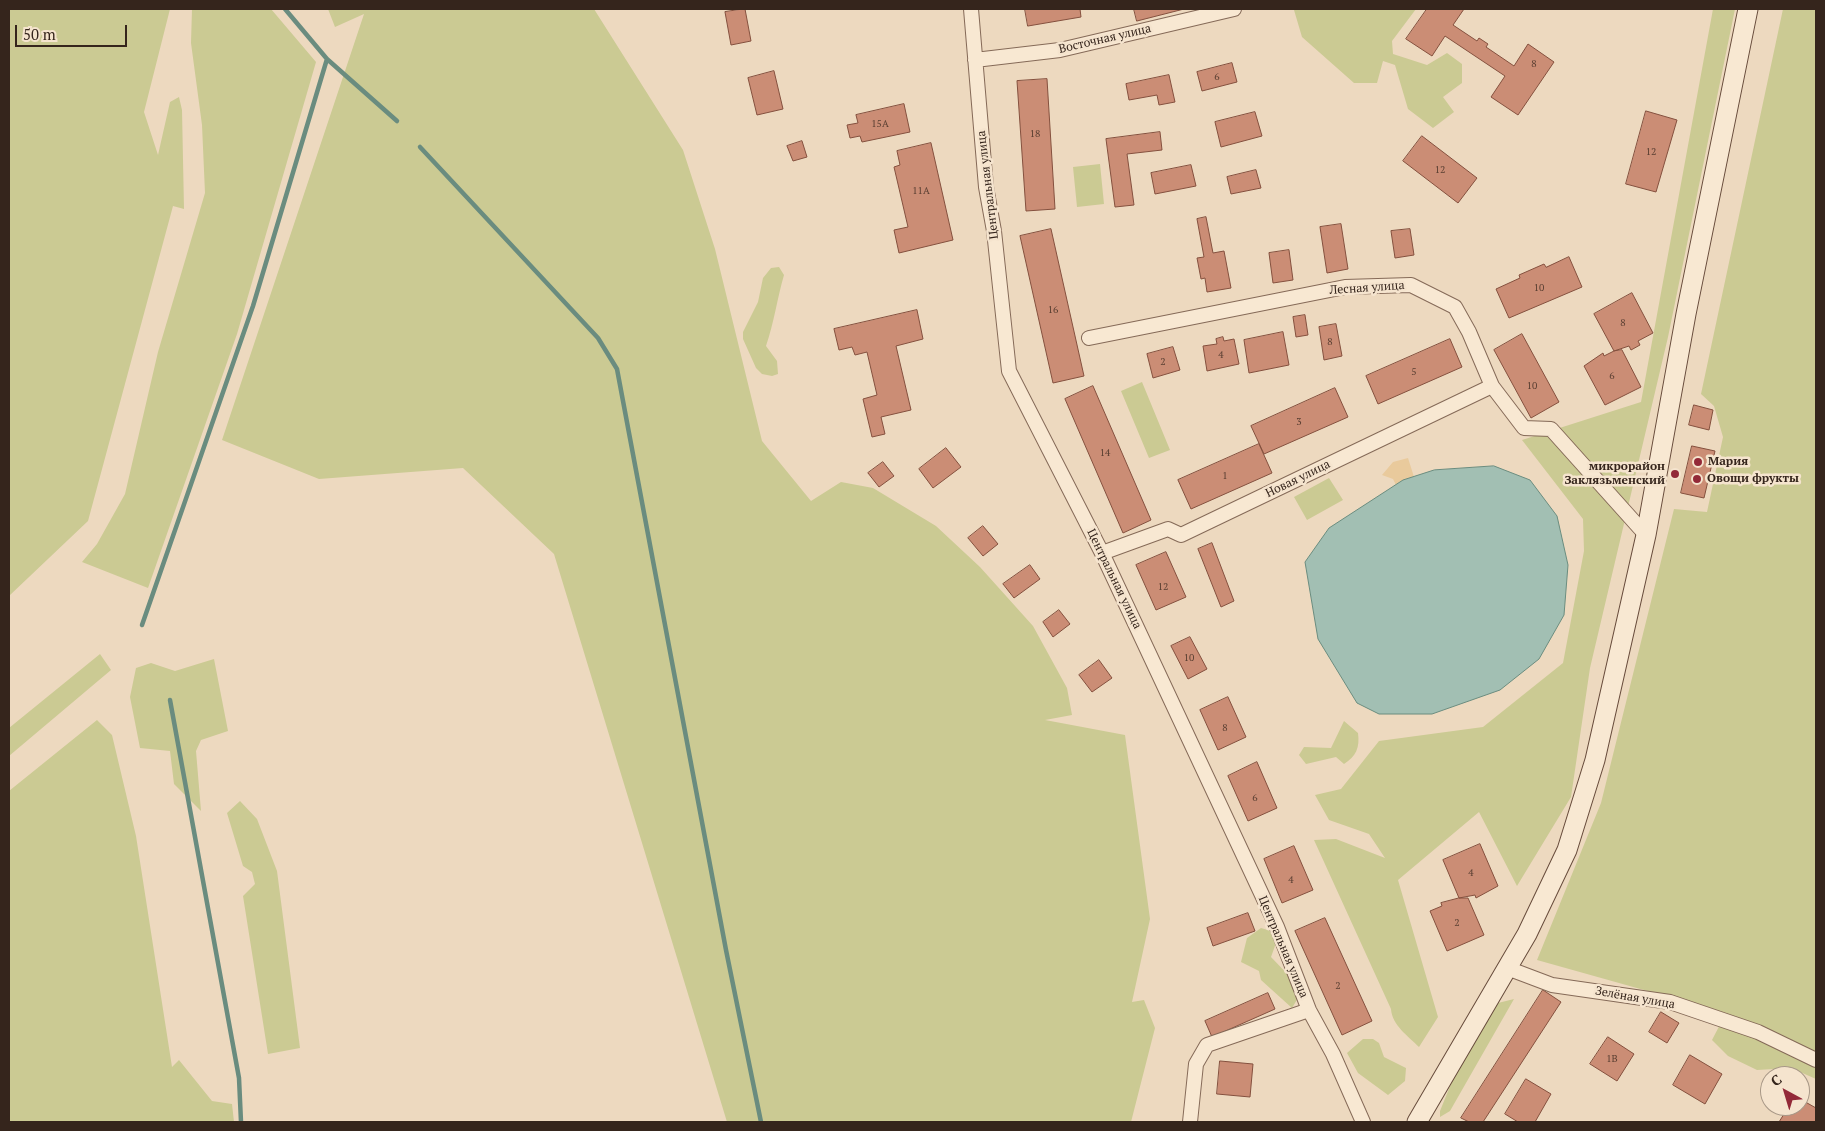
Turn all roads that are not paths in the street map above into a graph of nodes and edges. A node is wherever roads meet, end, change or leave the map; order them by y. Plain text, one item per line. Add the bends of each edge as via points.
1 (971, 9) edge
2 (1234, 9) edge
3 (1748, 9) edge
4 (975, 60) junction
5 (1089, 338) dead end
6 (1492, 386) junction
7 (1646, 535) junction
8 (1102, 553) junction
9 (1507, 968) junction
10 (1309, 1010) junction
11 (1816, 1060) edge
12 (1190, 1122) edge
13 (1363, 1122) edge
14 (1417, 1122) edge

1 - 4 street, Центральная улица
2 - 4 street, Восточная улица via 1060,50
3 - 7 street
4 - 8 street, Центральная улица via 986,187 1009,371
5 - 6 street, Лесная улица via 1345,287 1412,285 1455,306
6 - 7 street, Лесная улица via 1524,428 1551,429
6 - 8 street, Новая улица via 1181,536 1168,529
7 - 9 street via 1595,760 1567,850
8 - 10 street, Центральная улица via 1277,927
9 - 11 street, Зелёная улица via 1552,985 1670,1002 1758,1032
9 - 14 street
10 - 12 street via 1207,1045 1196,1064
10 - 13 street, Центральная улица via 1333,1054

